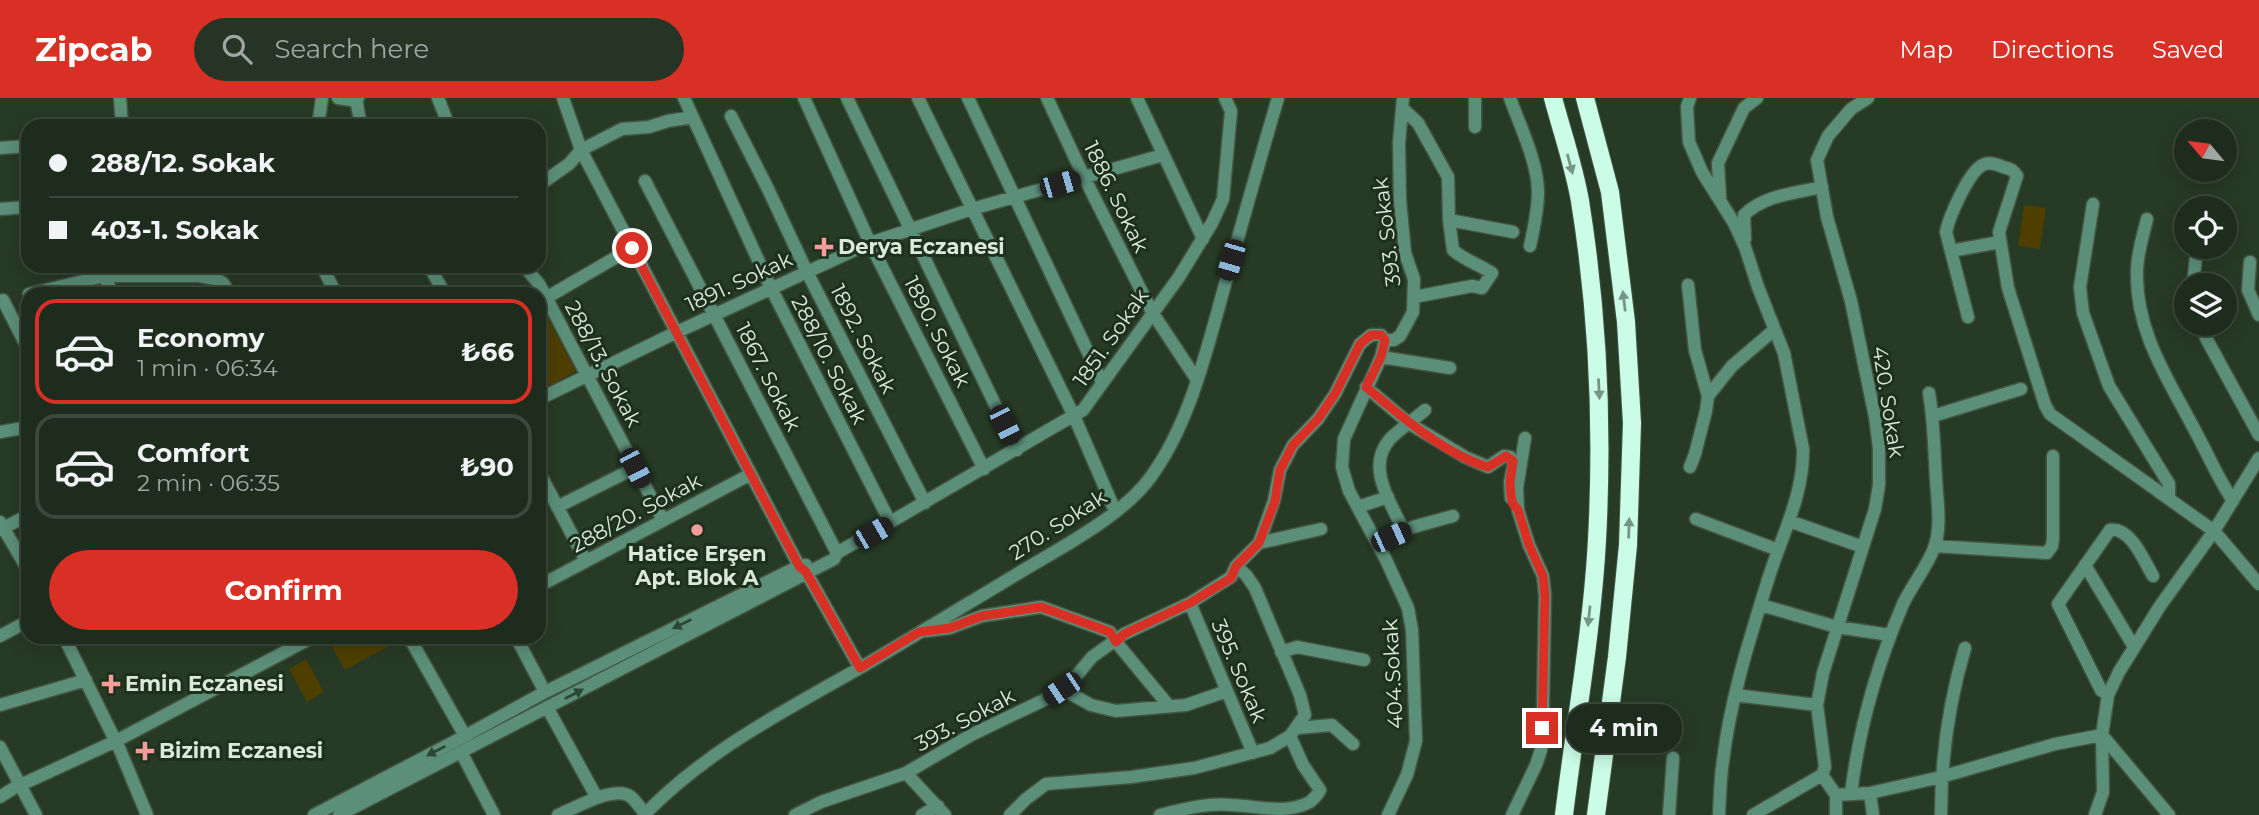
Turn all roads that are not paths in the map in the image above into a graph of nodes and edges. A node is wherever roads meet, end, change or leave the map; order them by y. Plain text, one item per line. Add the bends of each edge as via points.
1 (120, 98) edge
2 (322, 98) edge
3 (338, 98) edge
4 (357, 98) edge
5 (438, 98) edge
6 (563, 98) edge
7 (684, 98) edge
8 (804, 98) edge
9 (847, 98) edge
10 (918, 98) edge
11 (968, 98) edge
12 (1047, 98) edge
13 (1137, 98) edge
14 (1225, 98) edge
15 (1278, 98) edge
16 (1475, 98) edge
17 (1510, 98) edge
18 (1553, 98) edge
19 (1585, 98) edge
20 (1689, 98) edge
21 (1758, 98) edge
22 (1868, 98) edge
23 (1403, 103) edge
24 (731, 116) dead end
25 (693, 117) junction
26 (122, 119) edge
27 (318, 119) edge
28 (360, 119) edge
29 (446, 119) edge
30 (1475, 127) dead end
31 (21, 146) edge
32 (0, 148) edge
33 (580, 150) junction
34 (1163, 155) junction
35 (1084, 177) junction
36 (546, 180) edge
37 (645, 181) dead end
38 (1822, 187) junction
39 (1014, 197) junction
40 (1721, 201) junction
41 (2093, 204) dead end
42 (21, 208) edge
43 (0, 209) edge
44 (972, 209) junction
45 (1449, 219) junction
46 (2147, 219) dead end
47 (910, 230) junction
48 (1513, 232) dead end
49 (1203, 239) junction
50 (2000, 242) junction
51 (870, 243) junction
52 (1530, 246) dead end
53 (1745, 247) junction
54 (632, 248) junction
55 (1951, 251) junction
56 (2250, 262) dead end
57 (807, 272) junction
58 (104, 276) junction
59 (1688, 285) dead end
60 (58, 287) edge
61 (110, 287) edge
62 (226, 287) edge
63 (771, 288) junction
64 (21, 296) edge
65 (1414, 298) junction
66 (546, 299) edge
67 (2, 301) edge
68 (546, 306) edge
69 (1152, 312) junction
70 (715, 314) junction
71 (2259, 315) edge
72 (1968, 317) dead end
73 (1774, 330) junction
74 (677, 332) junction
75 (21, 336) edge
76 (2205, 336) edge
77 (1385, 340) junction
78 (1381, 357) junction
79 (1450, 368) dead end
80 (586, 375) junction
81 (1197, 380) junction
82 (1102, 382) junction
83 (1366, 387) junction
84 (2021, 388) dead end
85 (1929, 393) dead end
86 (546, 395) edge
87 (1707, 396) junction
88 (1425, 410) dead end
89 (1074, 416) junction
90 (1933, 416) junction
91 (1410, 424) junction
92 (21, 428) edge
93 (0, 432) edge
94 (2259, 435) edge
95 (1525, 438) dead end
96 (1017, 450) junction
97 (2053, 456) dead end
98 (2259, 458) edge
99 (1690, 467) dead end
100 (635, 468) junction
101 (984, 469) junction
102 (751, 474) junction
103 (546, 486) edge
104 (1388, 497) junction
105 (2168, 499) junction
106 (2232, 500) junction
107 (925, 503) junction
108 (557, 507) junction
109 (1358, 507) junction
110 (1518, 510) junction
111 (1115, 511) junction
112 (1453, 516) dead end
113 (21, 518) edge
114 (1696, 519) dead end
115 (663, 520) junction
116 (1789, 521) junction
117 (890, 523) junction
118 (1, 527) edge
119 (1321, 529) dead end
120 (1404, 531) junction
121 (2214, 531) junction
122 (1259, 543) junction
123 (1377, 543) junction
124 (1935, 546) junction
125 (1863, 547) junction
126 (1778, 550) junction
127 (835, 556) junction
128 (21, 559) edge
129 (586, 561) junction
130 (2085, 565) junction
131 (1236, 566) junction
132 (802, 569) junction
133 (2153, 576) dead end
134 (546, 582) edge
135 (2259, 584) edge
136 (1190, 603) junction
137 (1761, 606) junction
138 (21, 625) edge
139 (1837, 627) junction
140 (919, 632) junction
141 (1890, 635) junction
142 (0, 636) edge
143 (1113, 637) junction
144 (68, 644) edge
145 (290, 644) edge
146 (413, 644) edge
147 (520, 644) edge
148 (2134, 647) junction
149 (1965, 648) dead end
150 (1281, 652) junction
151 (1364, 660) dead end
152 (860, 668) junction
153 (86, 680) junction
154 (1062, 689) junction
155 (1227, 691) junction
156 (545, 692) junction
157 (1735, 695) junction
158 (2108, 695) junction
159 (0, 705) edge
160 (1817, 705) junction
161 (1169, 706) junction
162 (547, 707) junction
163 (1294, 732) junction
164 (2102, 735) junction
165 (465, 736) junction
166 (116, 741) junction
167 (1353, 744) dead end
168 (0, 747) edge
169 (461, 752) junction
170 (1253, 753) junction
171 (1673, 758) dead end
172 (906, 773) junction
173 (1822, 775) junction
174 (1941, 777) junction
175 (19, 786) junction
176 (1870, 793) junction
177 (1836, 794) junction
178 (1851, 794) junction
179 (0, 797) edge
180 (597, 798) junction
181 (942, 811) edge
182 (36, 815) edge
183 (147, 815) edge
184 (314, 815) edge
185 (339, 815) edge
186 (494, 815) edge
187 (558, 815) edge
188 (645, 815) edge
189 (795, 815) edge
190 (922, 815) edge
191 (1010, 815) edge
192 (1160, 815) edge
193 (1388, 815) edge
194 (1512, 815) edge
195 (1564, 815) edge
196 (1596, 815) edge
197 (1669, 815) edge
198 (1719, 815) edge
199 (1754, 815) edge
200 (1836, 815) edge
201 (1873, 815) edge
202 (1941, 815) edge
203 (2095, 815) edge
204 (2169, 815) edge

1 - 26 street
2 - 27 street
3 - 4 street
4 - 28 street
5 - 29 street
6 - 33 street
7 - 25 street, 288/10. Sokak
8 - 51 street, 1890. Sokak
9 - 47 street
10 - 44 street
11 - 39 street
12 - 35 street, 1886. Sokak
13 - 34 street
14 - 49 street, 1851. Sokak via 1231,111 1223,200
15 - 81 street, 270. Sokak
16 - 30 street
17 - 52 street via 1536,173 1537,211
18 -> 195 highway via 1580,198 1601,424 1597,543
196 -> 19 highway via 1628,545 1632,423 1611,192
20 - 40 street via 1689,142
21 - 40 street via 1744,108 1717,163
22 - 38 street, 420. Sokak via 1850,109 1828,136 1817,160
23 - 45 street via 1448,177
23 - 65 street, 393. Sokak via 1400,200
24 - 57 street, 1892. Sokak
25 - 33 street via 622,129
25 - 63 street, 288/10. Sokak
31 - 32 street
33 - 36 street
33 - 54 street
34 - 35 street, 1891. Sokak
34 - 49 street
35 - 39 street, 1891. Sokak
35 - 69 street, 1886. Sokak
37 - 70 street, 1867. Sokak
38 - 53 street via 1768,199 1750,209 1744,215
38 - 125 street, 420. Sokak via 1851,301 1879,448 1879,485
39 - 44 street, 1891. Sokak
39 - 82 street
40 - 53 street
41 - 105 street via 2080,287 2083,313 2109,386 2169,484
42 - 43 street
44 - 47 street, 1891. Sokak
44 - 89 street
45 - 48 street
45 - 65 street via 1453,250 1492,273 1482,288
46 - 106 street via 2137,281 2147,336
47 - 51 street, 1891. Sokak
47 - 96 street
49 - 69 street, 1851. Sokak
50 - 55 street
50 - 55 street via 2017,176 2012,169 1988,163 1976,171 1950,213
50 - 105 street via 2008,288 2050,414
51 - 57 street, 1891. Sokak
51 - 101 street, 1890. Sokak
53 - 73 street
54 - 66 street
54 - 74 street
55 - 72 street
56 - 71 street via 2248,290
57 - 63 street, 1891. Sokak
57 - 107 street, 1892. Sokak
58 - 60 street
58 - 61 street
58 - 62 street via 199,276 216,279
59 - 87 street via 1695,350
63 - 70 street, 1891. Sokak
63 - 117 street, 288/10. Sokak
64 - 67 street
65 - 77 street, 393. Sokak via 1413,312 1400,336
67 - 75 street
68 - 80 street, 288/13. Sokak
69 - 81 street, 1886. Sokak
69 - 82 street, 1851. Sokak
70 - 74 street, 1891. Sokak
70 - 127 street, 1867. Sokak
73 - 87 street via 1732,366
73 - 116 street via 1784,353 1803,449
74 - 80 street, 1891. Sokak
74 - 102 street
76 - 94 street
77 - 78 street, 404.Sokak
77 - 122 street, 393. Sokak via 1371,335 1360,344 1335,394 1293,445 1280,470 1275,501
78 - 79 street
78 - 83 street, 404.Sokak
80 - 86 street, 1891. Sokak
80 - 100 street, 288/13. Sokak
81 - 111 street, 270. Sokak via 1149,480
82 - 89 street, 1851. Sokak
83 - 91 street
83 - 109 street, 404.Sokak via 1344,439 1342,467
84 - 90 street
85 - 90 street
87 - 99 street
88 - 91 street
89 - 96 street, 1851. Sokak
89 - 111 street
90 - 124 street
91 - 104 street via 1390,439 1379,460
91 - 110 street via 1485,467 1510,457 1514,463 1511,496
92 - 93 street
95 - 110 street
96 - 101 street, 1851. Sokak
97 - 124 street via 2053,539 2047,553
98 - 106 street
100 - 108 street
100 - 115 street, 288/13. Sokak
101 - 107 street, 1851. Sokak
102 - 115 street, 288/20. Sokak
102 - 132 street
103 - 108 street
104 - 109 street
104 - 120 street
105 - 121 street
106 - 121 street
107 - 117 street, 1851. Sokak
108 - 129 street
109 - 123 street, 404.Sokak
110 - 194 street via 1543,576 1543,707 1541,750
111 - 140 street, 270. Sokak
112 - 120 street
113 - 118 street
114 - 126 street
115 - 129 street, 288/20. Sokak
116 - 125 street
116 - 126 street
117 - 127 street, 1851. Sokak
118 - 128 street
119 - 122 street
120 - 123 street
121 - 135 street
121 - 148 street
122 - 131 street, 393. Sokak
123 - 193 street, 404.Sokak via 1408,608 1412,630 1416,741 1407,775
124 - 141 street
125 - 139 street, 420. Sokak
126 - 137 street
127 - 132 street, 1851. Sokak
129 - 134 street, 288/20. Sokak
130 - 133 street via 2108,532 2116,529 2127,535
130 - 148 street
130 - 158 street via 2058,604 2101,690
131 - 136 street, 393. Sokak via 1231,578
131 - 150 street via 1255,588
132 - 152 street
132 -> 156 street
162 -> 132 street
136 - 143 street, 393. Sokak
136 - 155 street, 395. Sokak
137 - 139 street
137 - 157 street
138 - 142 street
139 - 141 street
139 - 160 street, 420. Sokak
140 - 143 street via 1041,607
140 - 152 street, 270. Sokak
141 - 178 street via 1856,750
143 - 154 street, 393. Sokak
143 - 161 street
144 - 153 street
145 - 166 street
146 - 165 street
147 - 156 street
148 - 158 street
149 - 174 street via 1950,707
150 - 151 street via 1297,647
150 - 163 street via 1305,715
152 - 188 street, 270. Sokak via 749,730 699,766
153 - 159 street
153 - 166 street
154 - 161 street via 1102,709
154 - 172 street, 393. Sokak
155 - 161 street
155 - 170 street, 395. Sokak
156 - 165 street
157 - 160 street
157 - 198 street via 1722,763
158 - 164 street
160 - 173 street, 420. Sokak via 1825,767
162 - 169 street
162 - 180 street
163 - 167 street via 1332,725
163 - 170 street
163 - 192 street via 1303,765 1320,790 1304,807 1289,815 1233,805 1198,806
164 - 174 street
164 - 203 street via 2103,792
164 - 204 street
165 -> 184 street
166 - 175 street
166 - 183 street
168 - 175 street
169 - 185 street
169 - 186 street
170 - 191 street via 1143,776 1046,784
171 - 197 street
172 - 181 street
172 - 189 street, 393. Sokak
173 - 177 street
173 - 199 street
174 - 176 street
174 - 202 street
175 - 179 street
175 - 182 street
176 - 178 street
176 - 201 street
177 - 178 street
177 - 200 street
180 - 187 street
180 - 188 street via 622,792
181 - 190 street

